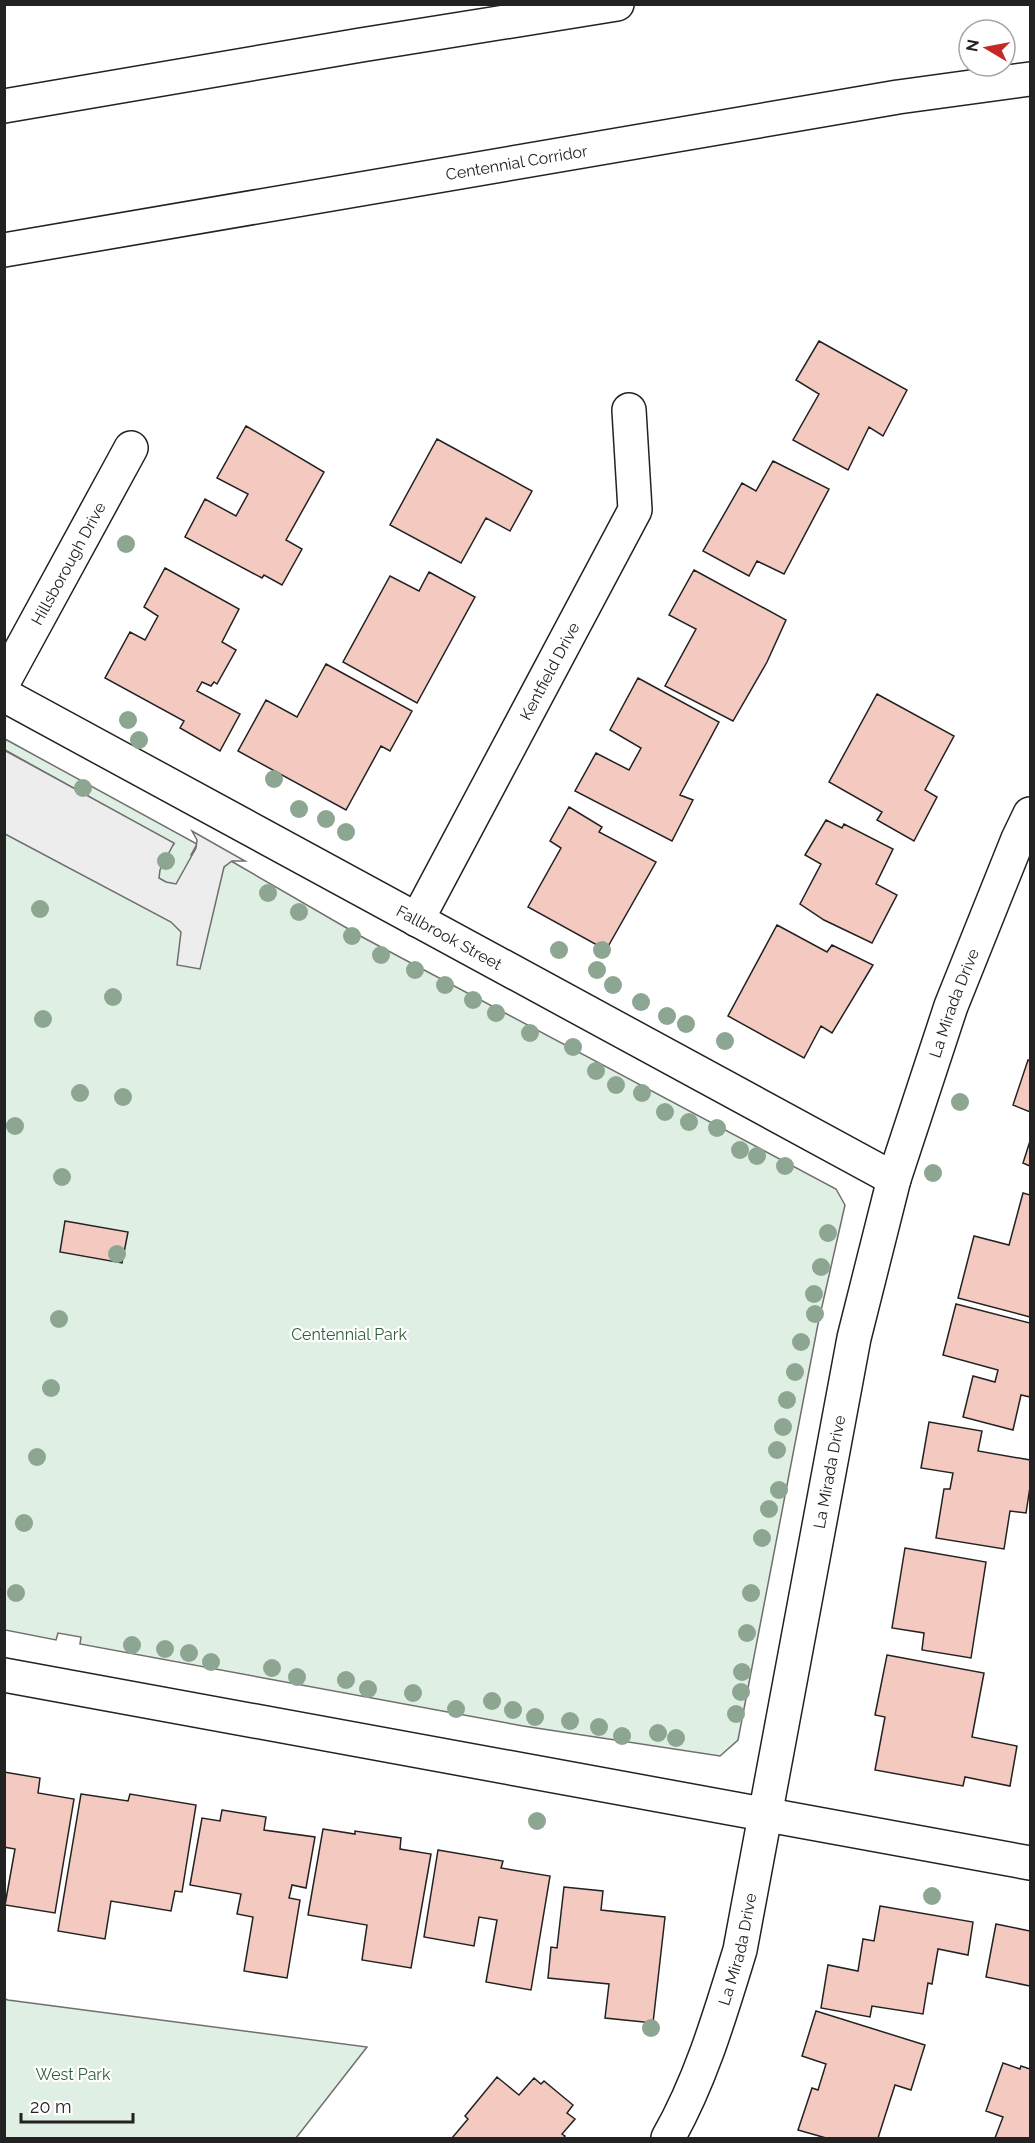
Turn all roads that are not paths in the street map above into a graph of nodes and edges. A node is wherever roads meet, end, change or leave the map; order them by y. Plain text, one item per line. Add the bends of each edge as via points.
1 (617, 4) edge
2 (1030, 79) edge
3 (4, 106) edge
4 (4, 250) edge
5 (629, 410) dead end
6 (130, 448) dead end
7 (4, 681) edge
8 (4, 695) edge
9 (1030, 814) edge
10 (417, 920) junction
11 (894, 1179) junction
12 (4, 1675) edge
13 (766, 1814) junction
14 (1030, 1863) edge
15 (668, 2139) edge

1 - 3 main road
2 - 4 main road, Centennial Corridor via 886,99
5 - 10 main road, Kentfield Drive via 635,510
6 - 7 main road, Hillsborough Drive
8 - 10 main road, Fallbrook Street
9 - 11 main road, La Mirada Drive via 951,1006
10 - 11 main road, Fallbrook Street
11 - 13 main road, La Mirada Drive via 854,1338
12 - 13 main road
13 - 14 main road
13 - 15 main road, La Mirada Drive via 740,1950 714,2036

